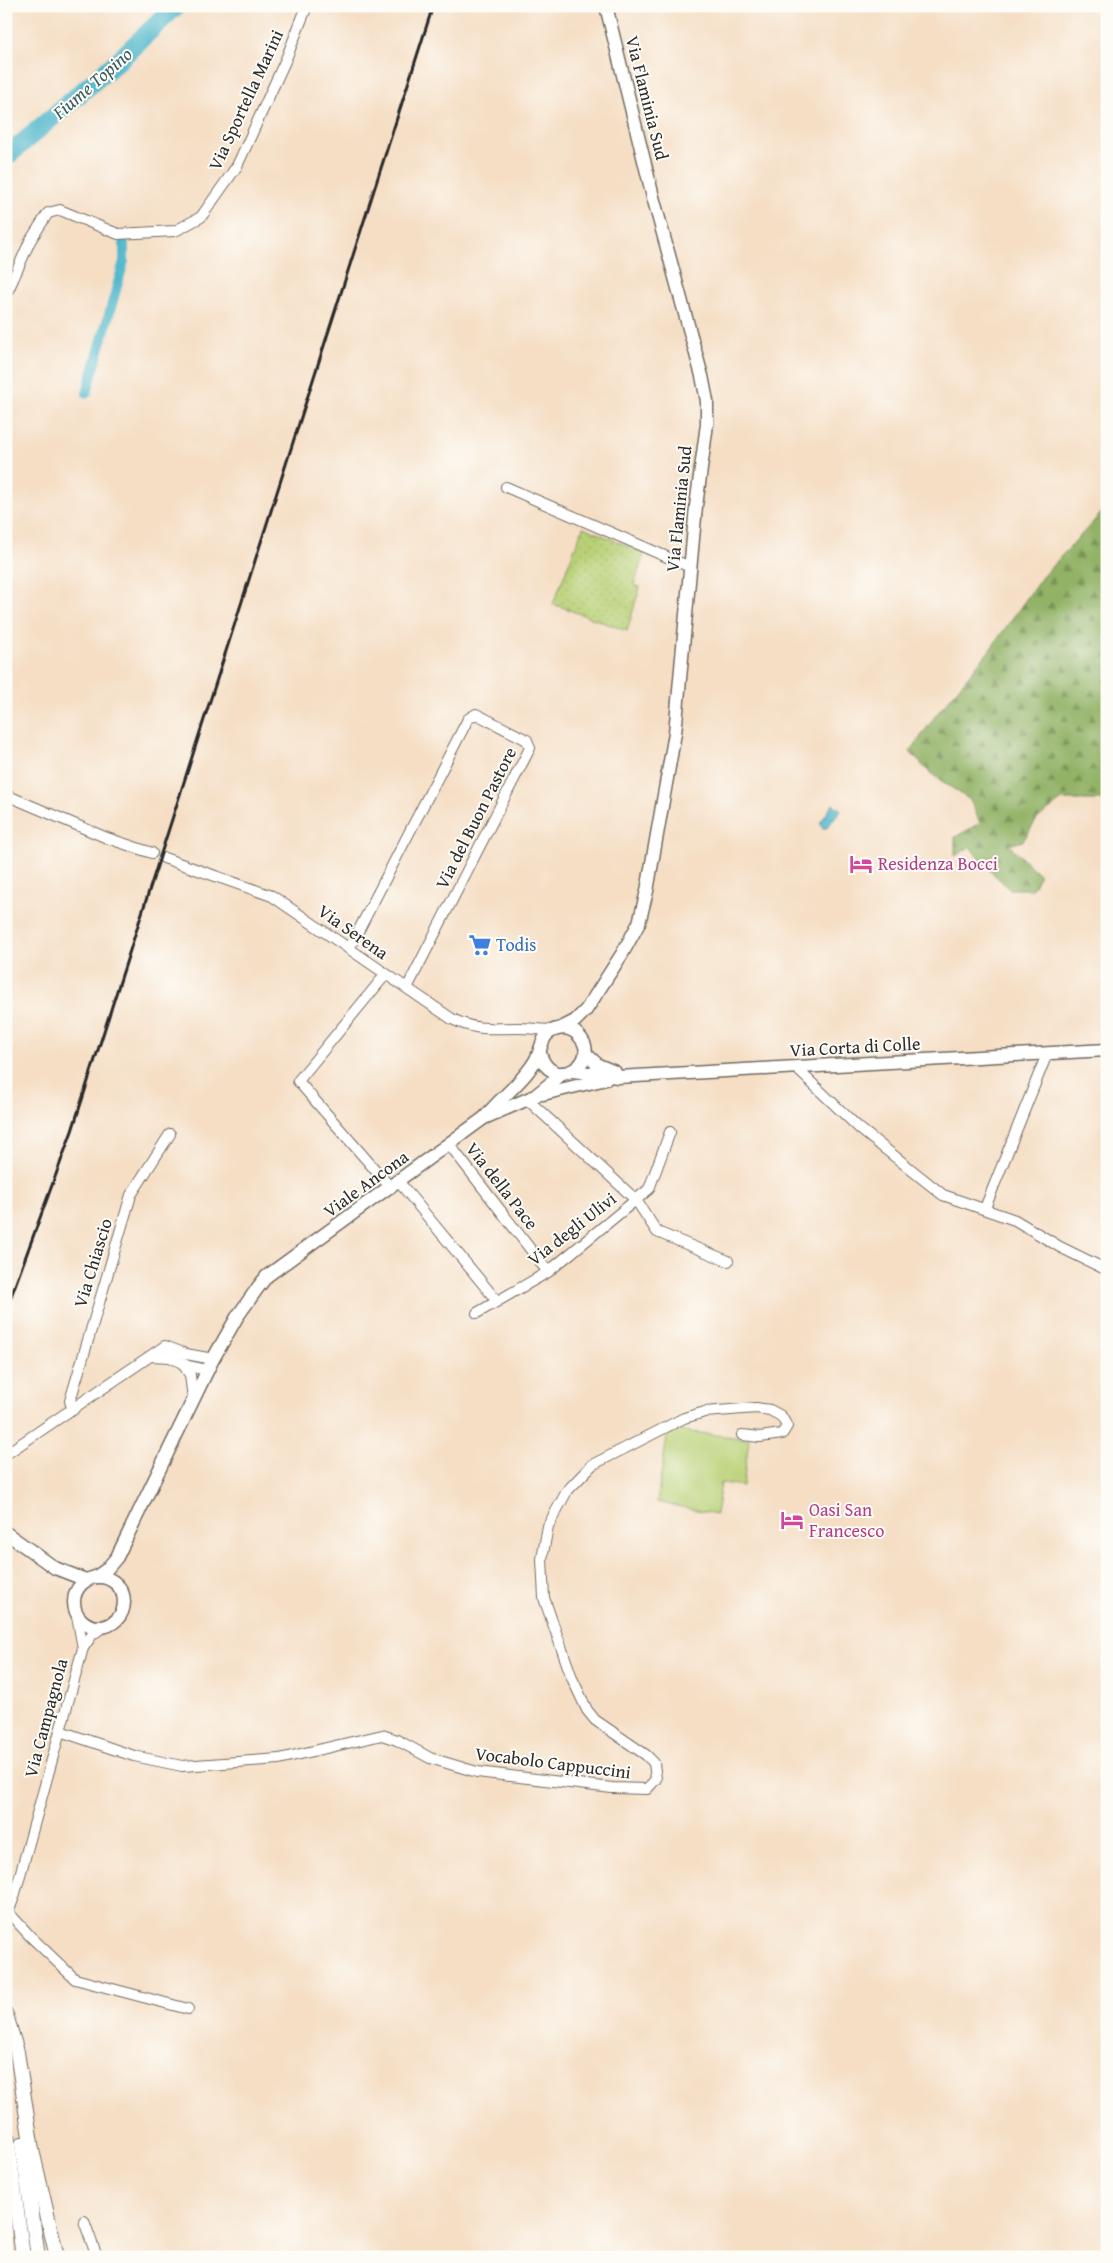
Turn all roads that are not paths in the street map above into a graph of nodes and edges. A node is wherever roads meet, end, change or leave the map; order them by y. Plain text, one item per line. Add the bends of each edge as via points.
1 (307, 6) edge
2 (606, 6) edge
3 (6, 295) edge
4 (506, 487) dead end
5 (690, 567) junction
6 (6, 796) edge
7 (152, 853) dead end
8 (164, 858) dead end
9 (349, 949) junction
10 (386, 974) junction
11 (407, 988) junction
12 (586, 1010) junction
13 (520, 1028) junction
14 (558, 1029) junction
15 (581, 1038) junction
16 (540, 1050) junction
17 (1107, 1050) edge
18 (585, 1053) junction
19 (1047, 1054) junction
20 (796, 1068) junction
21 (568, 1072) junction
22 (624, 1077) junction
23 (509, 1090) junction
24 (527, 1100) junction
25 (484, 1118) junction
26 (670, 1132) dead end
27 (170, 1134) dead end
28 (449, 1144) junction
29 (395, 1185) junction
30 (636, 1200) junction
31 (985, 1208) junction
32 (728, 1261) dead end
33 (1107, 1270) edge
34 (548, 1272) junction
35 (267, 1276) joint
36 (496, 1301) junction
37 (477, 1313) dead end
38 (152, 1356) junction
39 (182, 1364) junction
40 (210, 1365) junction
41 (193, 1399) junction
42 (73, 1410) junction
43 (742, 1435) dead end
44 (6, 1454) edge
45 (6, 1533) edge
46 (117, 1557) junction
47 (55, 1568) junction
48 (91, 1578) junction
49 (115, 1582) junction
50 (75, 1592) junction
51 (78, 1616) junction
52 (103, 1627) junction
53 (83, 1648) junction
54 (60, 1731) junction
55 (8, 1916) edge
56 (188, 2009) dead end
57 (6, 2015) edge
58 (6, 2032) edge
59 (6, 2129) edge
60 (84, 2221) dead end
61 (23, 2257) edge
62 (38, 2257) edge
63 (57, 2257) edge
64 (97, 2257) edge

1 - 3 street, Via Sportella Marini via 237,166 201,217 175,231 118,234 60,210 48,213 30,241
2 - 5 main road, Via Flaminia Sud via 707,401
4 - 5 street
5 - 12 main road, Via Flaminia Sud via 675,733 647,891 639,923 630,941
6 - 7 street
8 - 9 street, Via Serena via 272,896
9 - 10 street, Via Serena
9 - 11 street, Via del Buon Pastore via 468,719 476,714 528,740 530,748
10 - 11 street, Via Serena
10 - 29 street via 298,1081
11 - 13 street, Via Serena via 469,1027 483,1030
12 - 14 main road, Via Flaminia Sud via 575,1021
12 - 15 main road, Via Flaminia Sud
13 - 14 street, Via Serena
13 - 16 street via 534,1036
14 - 15 main road via 576,1032
14 - 16 main road, Via Flaminia Sud via 545,1036
15 - 18 main road, Via Flaminia Sud
16 - 21 main road via 545,1066 550,1070
16 - 23 main road, Viale Ancona via 532,1067
17 - 19 main road, Via Corta di Colle
18 - 21 main road via 583,1060
18 - 22 main road, Via Corta di Colle via 598,1065
19 - 20 main road, Via Corta di Colle
19 - 31 street
20 - 22 main road, Via Corta di Colle
20 - 31 street via 859,1128 943,1195
21 - 22 main road, Via Corta di Colle
21 - 24 main road, Viale Ancona
22 - 24 main road, Viale Ancona via 567,1087
23 - 24 street via 511,1099
23 - 25 main road, Viale Ancona
24 - 25 main road, Viale Ancona
24 - 30 street, Via degli Ulivi
25 - 28 main road, Viale Ancona
26 - 30 street, Via degli Ulivi via 649,1189
27 - 42 street, Via Chiascio via 132,1194 70,1401
28 - 29 main road, Viale Ancona
28 - 34 street, Via della Pace
29 - 35 main road, Viale Ancona
29 - 36 street
30 - 32 street, Via degli Ulivi via 657,1232
30 - 34 street, Via degli Ulivi
31 - 33 street via 1015,1220
34 - 36 street, Via degli Ulivi
35 - 40 main road, Via Campagnola via 237,1317
36 - 37 street, Via degli Ulivi
38 - 39 street via 170,1357
38 - 40 street via 165,1346
38 - 42 street
39 - 40 street
39 - 41 street via 190,1375
40 - 41 main road, Via Campagnola
41 - 46 main road, Via Campagnola
42 - 44 street
43 - 54 street, Vocabolo Cappuccini via 782,1434 787,1426 776,1413 756,1408 705,1412 684,1418 592,1465 567,1491 548,1526 542,1559 544,1598 572,1678 595,1720 654,1763 656,1779 647,1789 477,1772 430,1758 382,1735 279,1759 182,1766 134,1756
45 - 47 main road
46 - 48 main road, Via Campagnola via 106,1570
46 - 49 main road, Via Campagnola
47 - 48 main road
47 - 50 main road
48 - 49 main road
48 - 50 main road, Via Campagnola
49 - 52 main road, Via Campagnola via 123,1596 122,1612
50 - 51 main road, Via Campagnola via 74,1608
51 - 52 main road via 89,1625
51 - 53 street, Via Campagnola
52 - 53 street, Via Campagnola
53 - 54 street, Via Campagnola
54 - 55 street, Via Campagnola
55 - 56 street, Via Campagnola via 74,1979
57 - 63 highway
58 - 62 highway
59 - 61 highway
60 - 64 street

